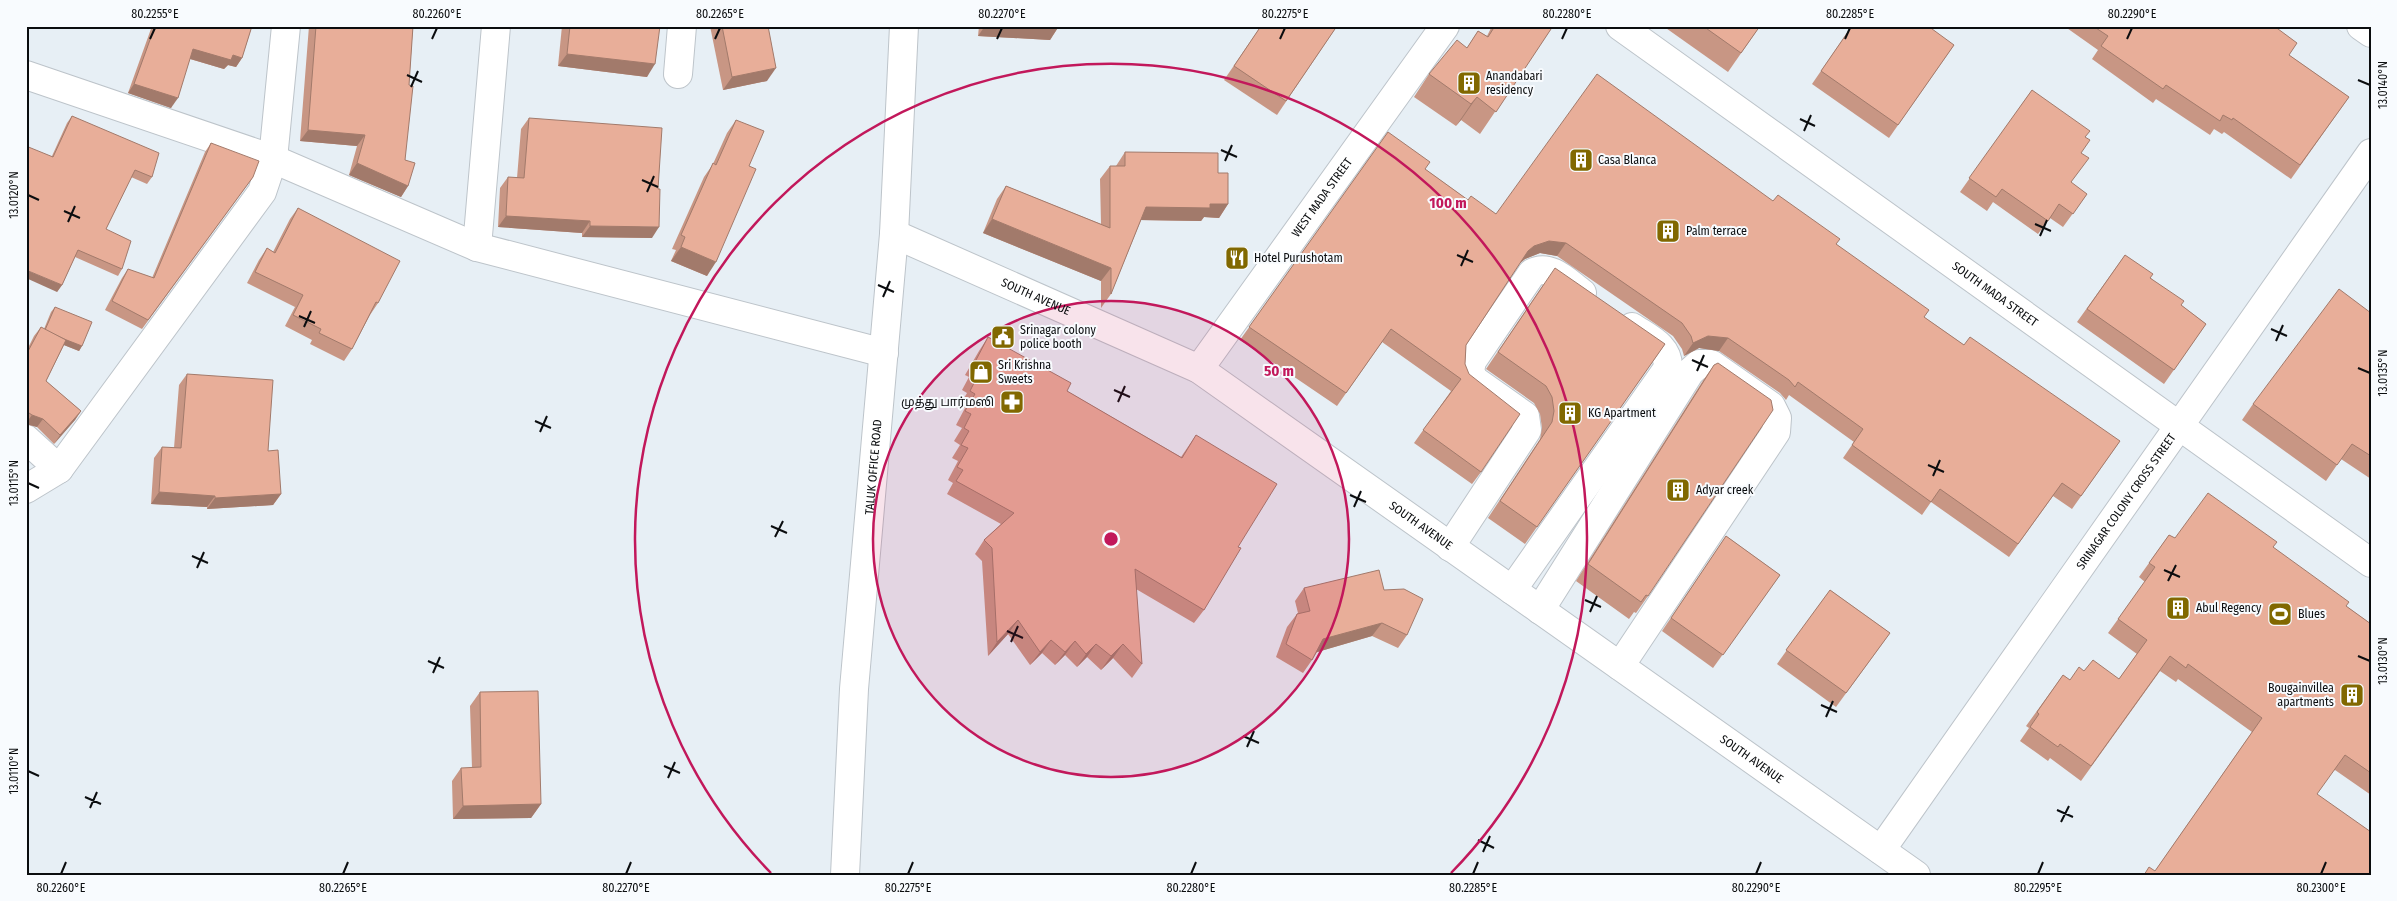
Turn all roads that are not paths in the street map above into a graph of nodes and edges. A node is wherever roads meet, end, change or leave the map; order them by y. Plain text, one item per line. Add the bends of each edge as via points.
1 (286, 26) edge
2 (496, 26) edge
3 (682, 26) edge
4 (904, 26) edge
5 (1445, 26) edge
6 (1620, 26) edge
7 (2361, 26) edge
8 (2371, 33) edge
9 (678, 74) dead end
10 (26, 75) edge
11 (2371, 153) edge
12 (274, 159) junction
13 (894, 234) junction
14 (477, 247) junction
15 (884, 353) junction
16 (1199, 369) junction
17 (2179, 426) junction
18 (26, 439) edge
19 (59, 469) junction
20 (26, 488) edge
21 (1450, 547) junction
22 (2371, 563) edge
23 (1512, 590) junction
24 (1540, 610) junction
25 (1620, 666) junction
26 (1881, 850) junction
27 (845, 875) edge
28 (1916, 875) edge

1 - 12 street
2 - 14 street
3 - 9 street
4 - 13 street, TALUK OFFICE ROAD
5 - 16 street, WEST MADA STREET
6 - 17 street, SOUTH MADA STREET
7 - 8 street
10 - 12 street
11 - 17 street, SRINAGAR COLONY CROSS STREET
12 - 14 street
12 - 19 street via 262,192
13 - 15 street, TALUK OFFICE ROAD
13 - 16 street, SOUTH AVENUE
14 - 15 street
15 - 27 street, TALUK OFFICE ROAD via 854,689
16 - 21 street, SOUTH AVENUE
17 - 22 street, SOUTH MADA STREET
17 - 26 street, SRINAGAR COLONY CROSS STREET
18 - 19 street
19 - 20 street
21 - 23 street, SOUTH AVENUE
21 - 23 street via 1527,430 1528,423 1525,416 1474,380 1470,371 1472,361 1532,273 1540,268 1548,269 1664,349 1669,357 1668,368
23 - 24 street, SOUTH AVENUE
24 - 25 street, SOUTH AVENUE
24 - 25 street via 1690,372 1699,364 1711,364 1771,406 1777,418 1776,432
25 - 26 street, SOUTH AVENUE
26 - 28 street, SOUTH AVENUE

